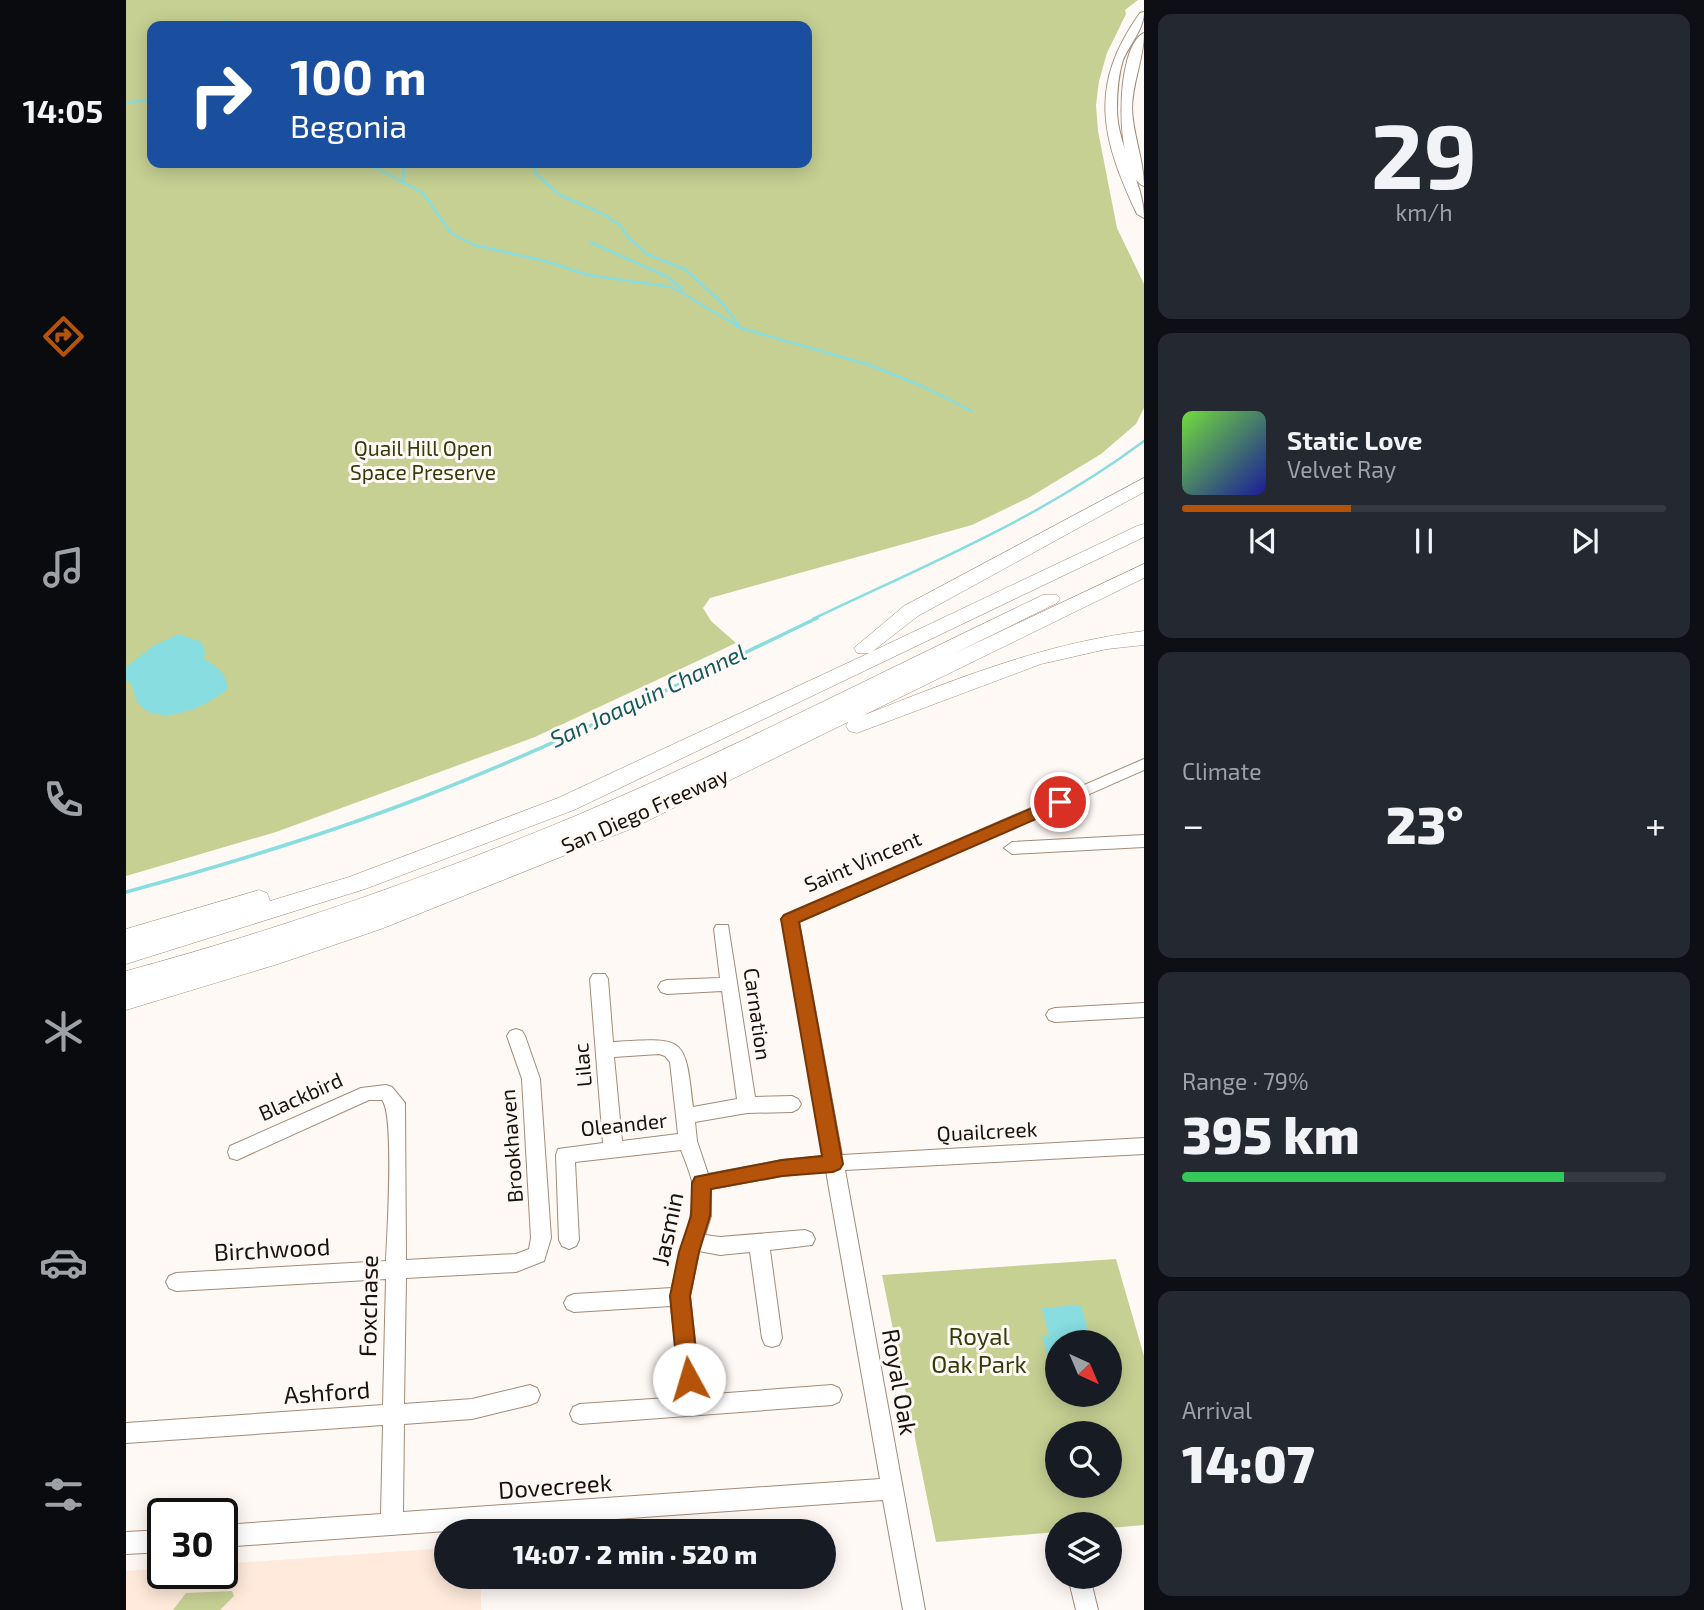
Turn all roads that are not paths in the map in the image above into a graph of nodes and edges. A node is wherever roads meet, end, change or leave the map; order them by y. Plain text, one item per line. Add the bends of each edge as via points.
1 (1144, 15) edge
2 (1144, 36) edge
3 (1144, 182) edge
4 (1144, 214) edge
5 (1144, 484) edge
6 (1144, 516) edge
7 (1144, 530) edge
8 (1144, 554) edge
9 (1144, 570) edge
10 (1144, 638) edge
11 (864, 648) junction
12 (789, 744) junction
13 (1144, 764) edge
14 (1144, 841) edge
15 (1012, 848) dead end
16 (722, 929) dead end
17 (126, 938) edge
18 (126, 955) edge
19 (599, 979) dead end
20 (126, 981) edge
21 (730, 984) junction
22 (667, 987) dead end
23 (126, 1000) edge
24 (1144, 1010) edge
25 (1055, 1015) dead end
26 (516, 1036) dead end
27 (605, 1050) junction
28 (386, 1093) joint
29 (792, 1104) dead end
30 (747, 1105) junction
31 (686, 1116) junction
32 (688, 1141) junction
33 (1144, 1146) edge
34 (613, 1147) junction
35 (237, 1152) dead end
36 (833, 1164) junction
37 (702, 1183) junction
38 (805, 1239) dead end
39 (569, 1240) dead end
40 (694, 1241) junction
41 (759, 1244) junction
42 (537, 1255) joint
43 (396, 1270) junction
44 (176, 1282) dead end
45 (680, 1296) junction
46 (574, 1303) dead end
47 (772, 1338) dead end
48 (530, 1395) dead end
49 (832, 1395) dead end
50 (692, 1406) junction
51 (393, 1414) junction
52 (580, 1414) dead end
53 (126, 1433) edge
54 (891, 1489) junction
55 (393, 1525) junction
56 (238, 1535) edge
57 (147, 1542) edge
58 (126, 1544) edge
59 (1082, 1589) edge
60 (914, 1610) edge
61 (1087, 1610) edge

1 - 4 main road via 1121,49 1110,112 1121,165
2 - 3 main road via 1132,59 1125,114
5 - 11 highway via 911,611
6 - 11 highway
7 - 18 highway, San Diego Freeway via 566,804 357,883
8 - 20 highway via 558,832 426,884
9 - 12 highway, San Diego Freeway
10 - 12 highway via 1043,654 844,731
11 - 17 highway via 506,811 332,875
12 - 23 highway, San Diego Freeway via 625,822 456,891 278,955
13 - 36 street, Saint Vincent via 790,919
14 - 15 street
16 - 21 street, Carnation
19 - 27 street, Lilac
21 - 22 street
21 - 30 street, Carnation
24 - 25 street
26 - 42 street, Brookhaven via 531,1079 541,1238
27 - 31 street, Jasmin via 671,1050 679,1060
27 - 34 street, Lilac
28 - 35 street, Blackbird via 367,1093
28 - 43 street, Foxchase via 396,1103
29 - 30 street
30 - 31 street
31 - 32 street, Jasmin
32 - 34 street, Oleander
32 - 37 street, Jasmin
33 - 36 street, Quailcreek
34 - 39 street, Oleander via 565,1155
36 - 37 street, Quailcreek
36 - 54 street, Royal Oak
37 - 40 street, Jasmin via 701,1216
38 - 41 street
40 - 41 street via 720,1246
40 - 45 street, Jasmin
41 - 47 street
42 - 43 street, Birchwood via 516,1263
43 - 44 street, Birchwood
43 - 51 street, Foxchase
45 - 46 street
45 - 50 street, Jasmin
48 - 51 street, Ashford via 472,1409
49 - 50 street
50 - 52 street
51 - 53 street, Ashford
51 - 55 street, Foxchase
54 - 55 street, Dovecreek
54 - 60 street, Royal Oak
55 - 56 street, Dovecreek
57 - 58 street
59 - 61 street

